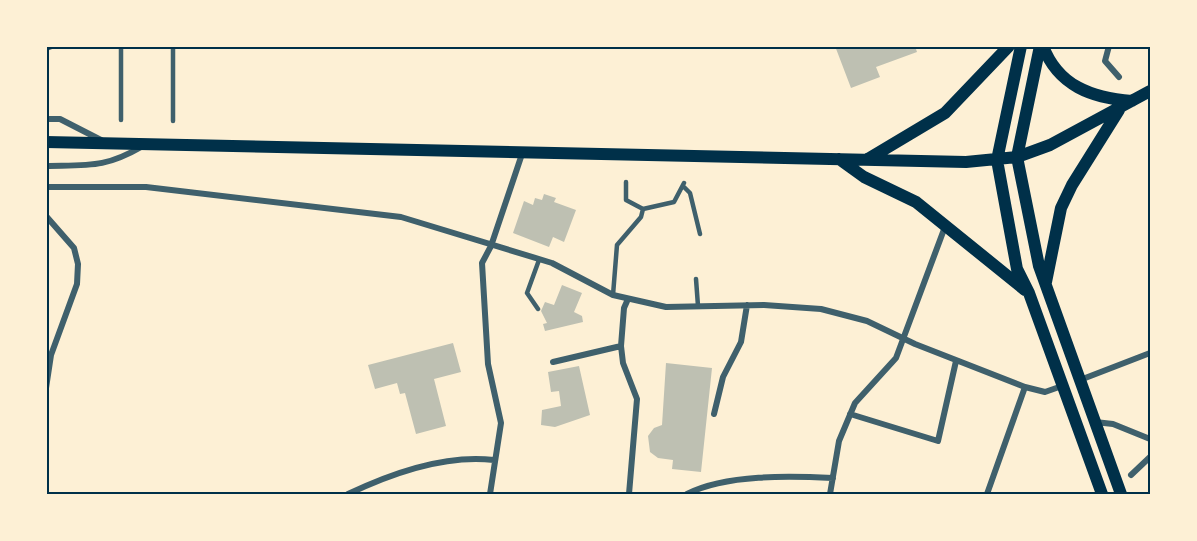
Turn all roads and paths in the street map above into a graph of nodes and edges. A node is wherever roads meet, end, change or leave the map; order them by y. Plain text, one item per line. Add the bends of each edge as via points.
1 (54, 46) edge
2 (121, 46) edge
3 (173, 46) edge
4 (1009, 46) edge
5 (1021, 46) edge
6 (1041, 46) edge
7 (1108, 46) edge
8 (46, 50) edge
9 (1119, 77) dead end
10 (1150, 91) edge
11 (1133, 101) junction
12 (1119, 109) junction
13 (46, 119) edge
14 (121, 120) dead end
15 (173, 121) dead end
16 (46, 141) edge
17 (107, 143) junction
18 (149, 143) junction
19 (523, 151) junction
20 (1017, 157) junction
21 (838, 159) junction
22 (867, 159) junction
23 (997, 160) junction
24 (46, 166) edge
25 (626, 182) dead end
26 (46, 187) edge
27 (643, 209) junction
28 (46, 216) edge
29 (946, 224) junction
30 (700, 234) dead end
31 (491, 246) junction
32 (539, 260) junction
33 (696, 279) dead end
34 (1046, 286) junction
35 (1029, 293) junction
36 (613, 295) junction
37 (628, 299) junction
38 (747, 305) junction
39 (698, 306) junction
40 (538, 309) dead end
41 (904, 339) junction
42 (621, 346) junction
43 (1150, 353) edge
44 (956, 361) junction
45 (553, 362) dead end
46 (1080, 380) junction
47 (1063, 386) junction
48 (1025, 387) junction
49 (46, 388) edge
50 (714, 414) dead end
51 (850, 414) junction
52 (1095, 422) junction
53 (1150, 438) edge
54 (1150, 457) edge
55 (494, 460) junction
56 (1131, 475) dead end
57 (833, 478) junction
58 (348, 495) edge
59 (490, 495) edge
60 (629, 495) edge
61 (687, 495) edge
62 (830, 495) edge
63 (987, 495) edge
64 (1102, 495) edge
65 (1121, 495) edge

1 - 8 lane
2 - 14 lane
3 - 15 lane
4 - 22 main road via 945,113
5 - 23 main road
6 - 11 main road via 1059,74 1078,88 1111,99
6 - 20 main road
7 - 9 street via 1105,61
10 - 11 main road
11 - 12 main road
12 - 20 main road via 1050,145
12 - 34 main road via 1061,208
13 - 17 street via 60,119
16 - 17 main road
17 - 18 main road
18 - 19 main road
18 - 24 street via 117,161
19 - 21 main road
19 - 31 street
20 - 23 main road
20 - 34 main road via 1033,245
21 - 22 main road
21 - 29 main road via 864,177 916,202
22 - 23 main road
23 - 35 main road via 1017,269
25 - 27 lane via 626,200
26 - 31 street via 146,187 401,217
27 - 30 lane via 674,202 684,185 690,193
27 - 36 lane via 641,217 617,245
28 - 49 street via 74,248 78,264 77,284 51,355
29 - 35 main road
29 - 41 street
31 - 32 street
31 - 55 street via 482,263 488,364 501,423
32 - 36 street
32 - 40 lane via 527,293
33 - 39 lane
34 - 46 main road
35 - 47 main road
36 - 37 street
37 - 39 street via 663,307
37 - 42 street
38 - 39 street
38 - 41 street via 821,309 867,321
38 - 50 street via 741,342 723,377
41 - 44 street
41 - 51 street via 896,358 855,403
42 - 45 street
42 - 60 street via 637,399
43 - 46 street
44 - 48 street
44 - 51 street via 938,441
46 - 52 main road
47 - 48 street via 1045,392
47 - 64 main road
48 - 63 street
51 - 57 street via 839,441
52 - 53 street via 1113,424
52 - 65 main road
54 - 56 street
55 - 58 street via 474,458 386,476
55 - 59 street
57 - 61 street via 751,479 700,488
57 - 62 street

